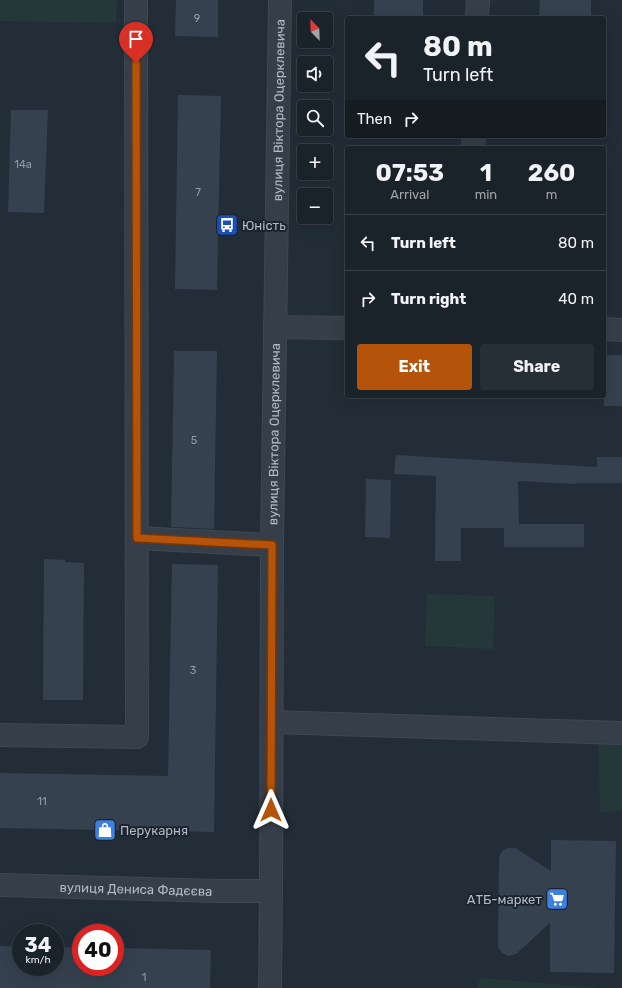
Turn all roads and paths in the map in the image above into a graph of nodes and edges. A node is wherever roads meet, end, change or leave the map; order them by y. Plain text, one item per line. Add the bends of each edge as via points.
1 (136, 0) edge
2 (280, 0) edge
3 (478, 0) edge
4 (477, 16) edge
5 (275, 327) junction
6 (345, 328) edge
7 (606, 329) edge
8 (622, 330) edge
9 (137, 538) junction
10 (272, 545) junction
11 (272, 722) junction
12 (622, 733) edge
13 (0, 735) edge
14 (0, 885) edge
15 (271, 891) junction
16 (270, 988) edge

1 - 9 street
2 - 5 street, вулиця Віктора Оцерклевича
3 - 4 street
5 - 6 street
5 - 10 street, вулиця Віктора Оцерклевича
7 - 8 street
9 - 10 street
9 - 13 street via 137,737
10 - 11 street, вулиця Віктора Оцерклевича
11 - 12 street
11 - 15 street, вулиця Віктора Оцерклевича
14 - 15 street, вулиця Дениса Фадєєва
15 - 16 street, вулиця Віктора Оцерклевича

